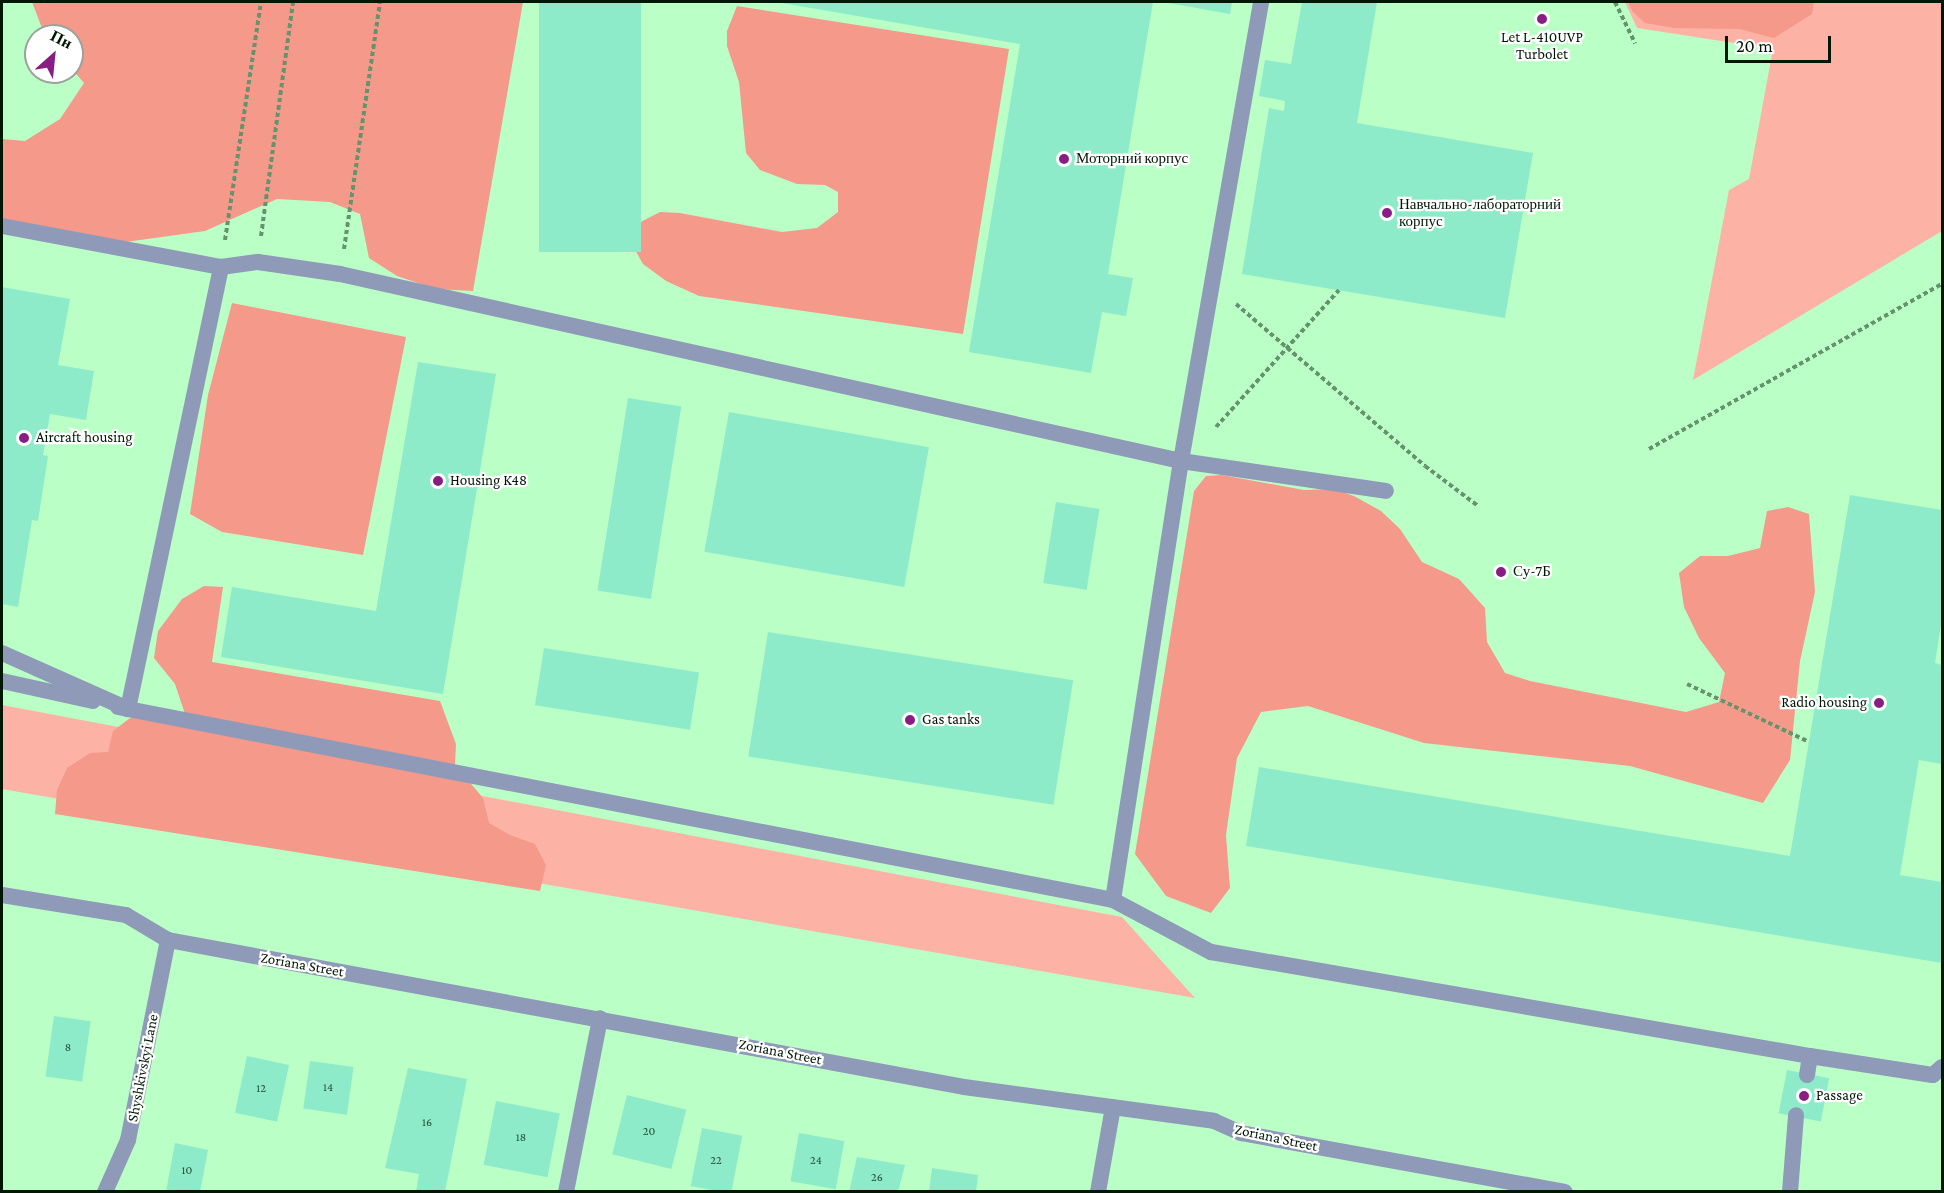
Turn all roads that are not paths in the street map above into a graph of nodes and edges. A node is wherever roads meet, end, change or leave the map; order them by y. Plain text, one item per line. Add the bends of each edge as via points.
1 (1261, 2) edge
2 (2, 226) edge
3 (220, 267) junction
4 (1182, 461) junction
5 (1386, 491) dead end
6 (2, 653) edge
7 (2, 681) edge
8 (128, 709) junction
9 (2, 896) edge
10 (1113, 900) junction
11 (168, 940) junction
12 (600, 1018) junction
13 (1810, 1056) junction
14 (1942, 1067) edge
15 (1807, 1074) dead end
16 (1113, 1107) junction
17 (1796, 1115) dead end
18 (105, 1191) edge
19 (566, 1191) edge
20 (1098, 1191) edge
21 (1564, 1191) edge
22 (1790, 1191) edge

1 - 4 street
2 - 3 street
3 - 4 street via 258,262 340,274
3 - 8 street
4 - 5 street
4 - 10 street
6 - 8 street
7 - 8 street
8 - 10 street
9 - 11 street, Zoriana Street via 126,915
10 - 13 street via 1211,952
11 - 12 street, Zoriana Street
11 - 18 street, Shyshkivskyi Lane via 128,1140
12 - 16 street, Zoriana Street via 964,1087
12 - 19 street
13 - 14 street via 1933,1075
13 - 15 street
16 - 20 street
16 - 21 street, Zoriana Street via 1214,1121 1242,1133
17 - 22 street

